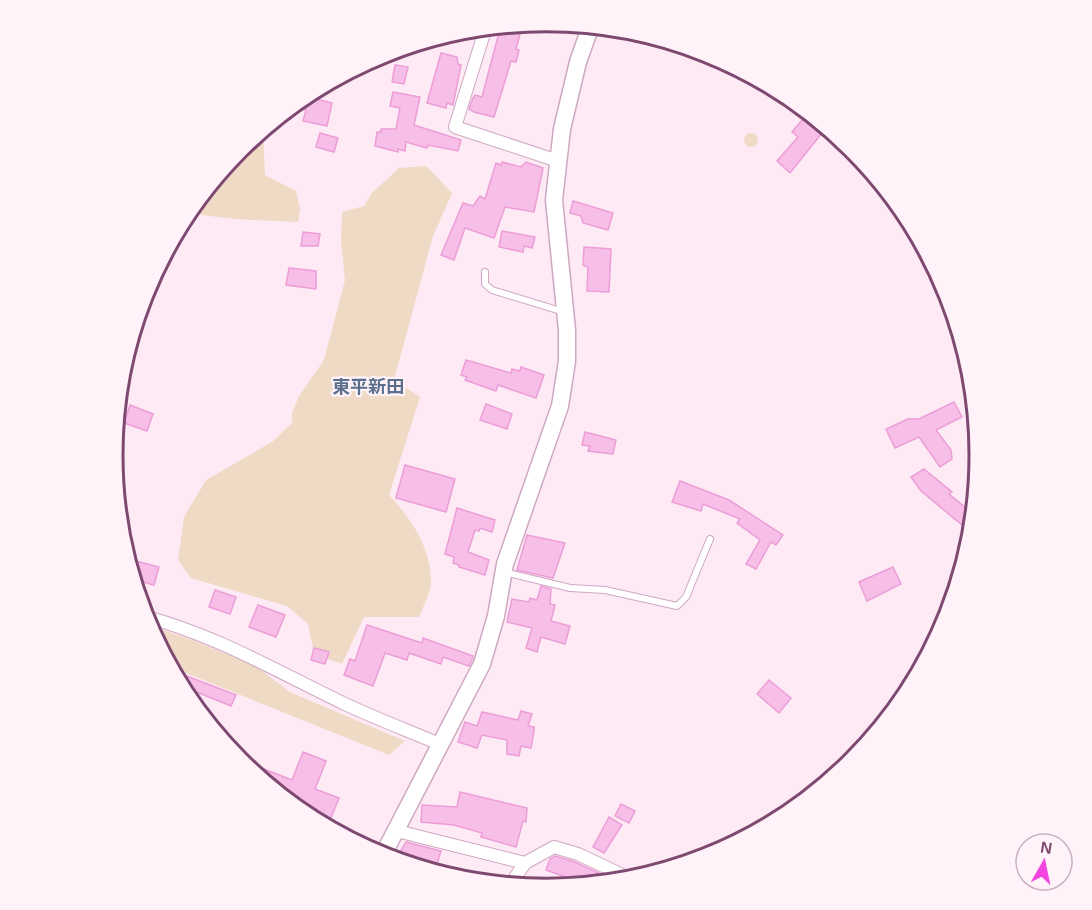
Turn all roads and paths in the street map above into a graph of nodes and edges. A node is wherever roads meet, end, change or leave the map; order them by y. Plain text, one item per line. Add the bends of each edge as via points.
1 (588, 34) edge
2 (483, 36) edge
3 (558, 161) junction
4 (485, 272) dead end
5 (565, 312) junction
6 (710, 539) dead end
7 (503, 572) junction
8 (156, 619) edge
9 (442, 745) junction
10 (397, 831) junction
11 (388, 847) edge
12 (525, 863) junction
13 (616, 872) edge
14 (515, 878) edge

1 - 3 street via 562,129
2 - 3 street via 455,127
3 - 5 street via 554,200
4 - 5 lane via 485,284 492,290
5 - 7 street via 567,361 560,406
6 - 7 lane via 686,597 677,606
7 - 9 street via 482,664
8 - 9 street via 185,627 251,655 352,707
9 - 10 street
10 - 11 street
10 - 12 street
12 - 13 street via 546,849 561,848
12 - 14 street

